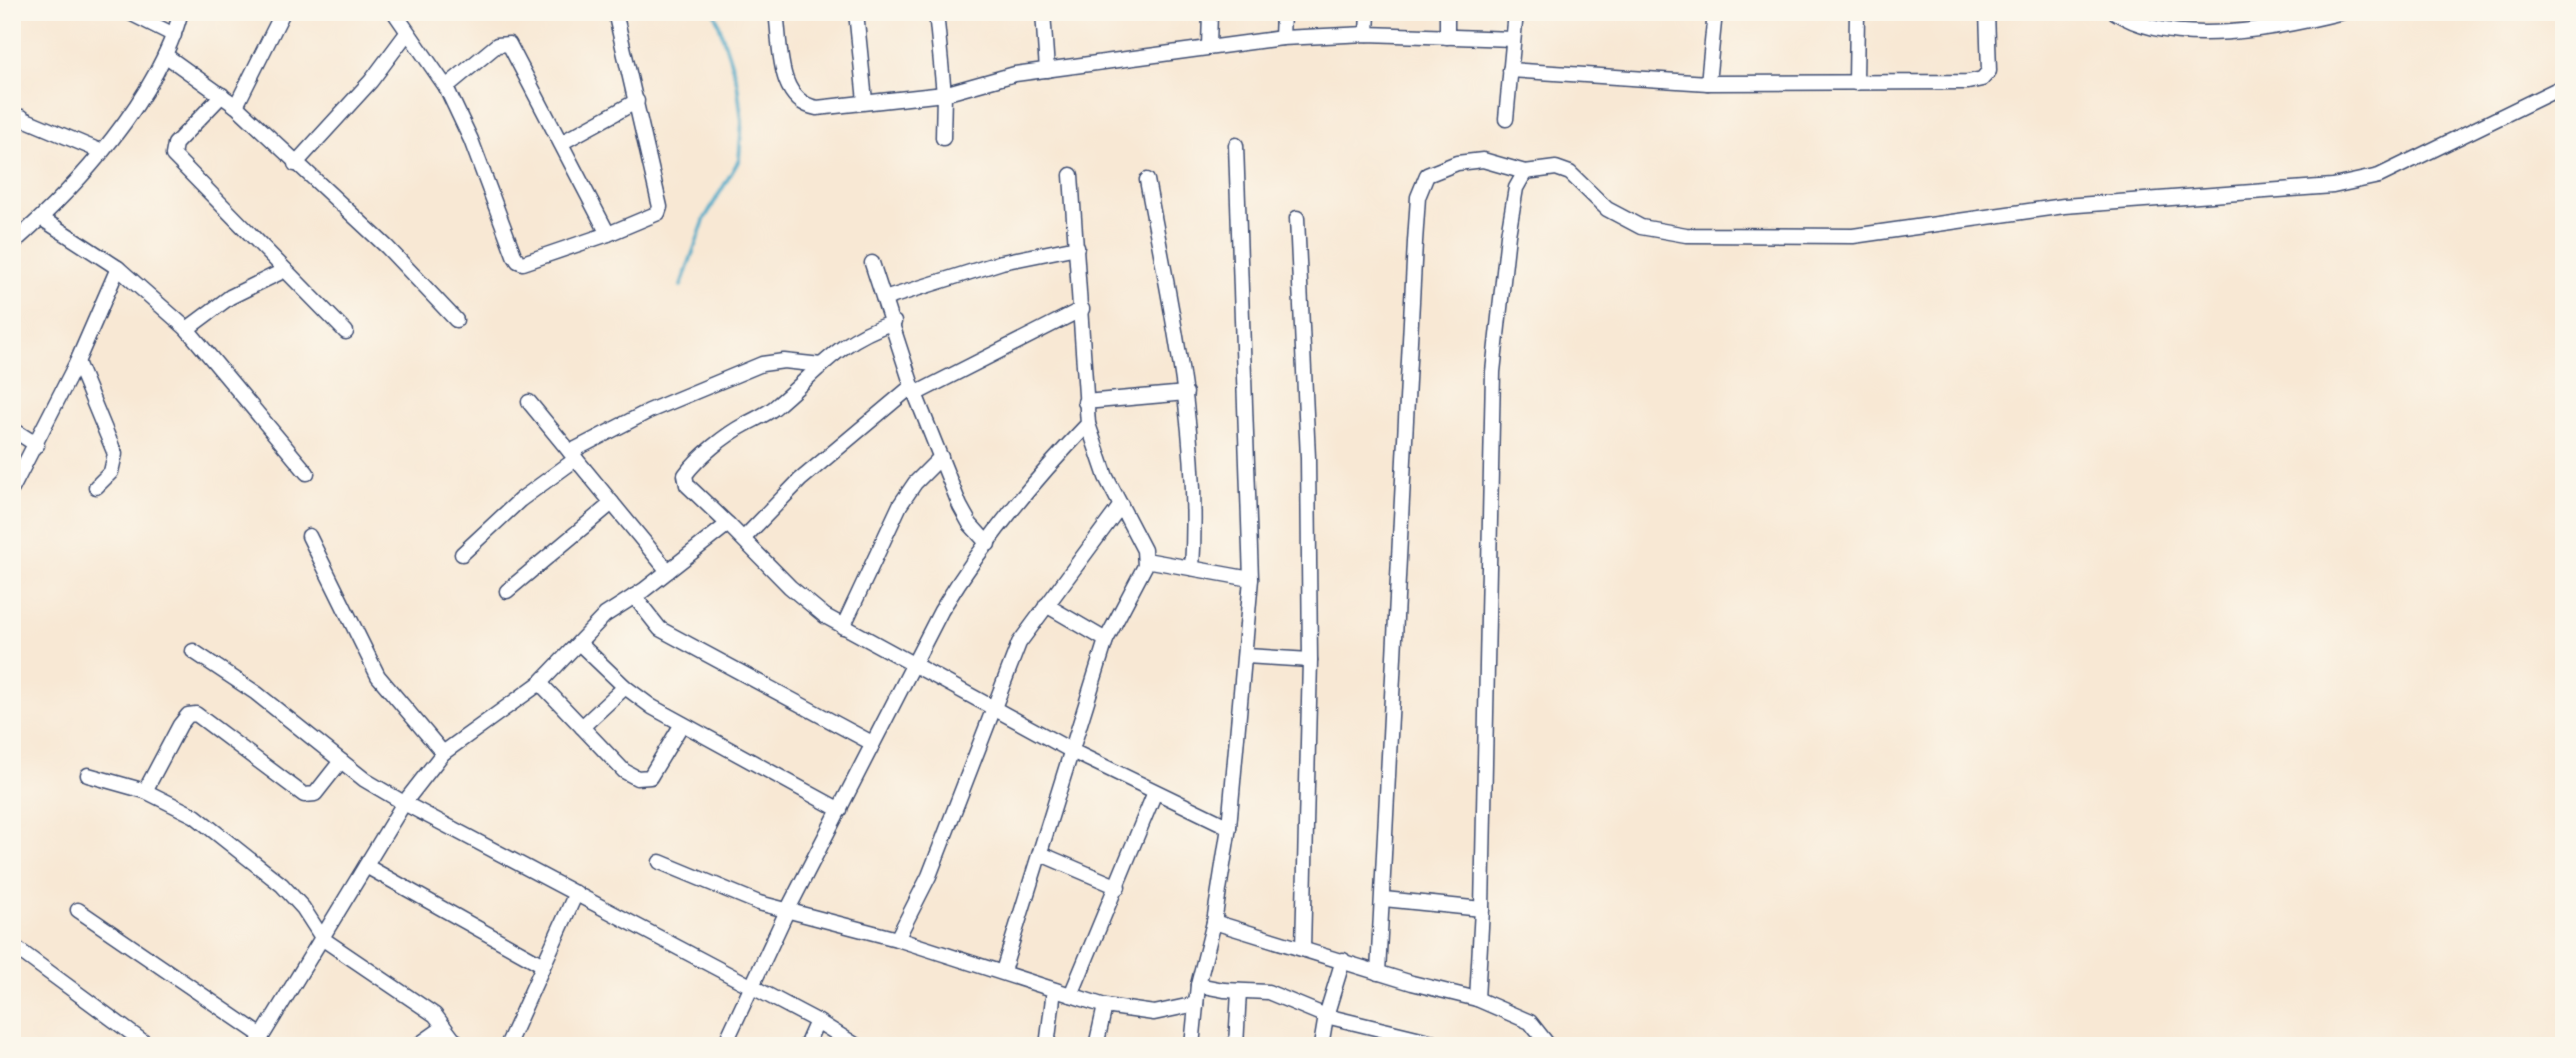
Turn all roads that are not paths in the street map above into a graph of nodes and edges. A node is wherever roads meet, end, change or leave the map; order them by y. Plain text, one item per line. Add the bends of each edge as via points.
1 (128, 12) edge
2 (181, 12) edge
3 (283, 12) edge
4 (615, 12) edge
5 (776, 12) edge
6 (856, 12) edge
7 (936, 12) edge
8 (1043, 12) edge
9 (1210, 12) edge
10 (1283, 12) edge
11 (1368, 12) edge
12 (1447, 12) edge
13 (1516, 12) edge
14 (1715, 12) edge
15 (1857, 12) edge
16 (1987, 12) edge
17 (2115, 12) edge
18 (2343, 12) edge
19 (403, 19) edge
20 (1367, 34) junction
21 (174, 35) junction
22 (1447, 37) junction
23 (1282, 38) junction
24 (1513, 39) junction
25 (1209, 47) junction
26 (165, 55) junction
27 (1510, 69) junction
28 (1048, 70) junction
29 (1708, 83) junction
30 (1856, 83) junction
31 (446, 86) junction
32 (2564, 86) edge
33 (944, 94) junction
34 (222, 95) junction
35 (637, 101) junction
36 (865, 101) junction
37 (236, 106) junction
38 (17, 116) edge
39 (1506, 119) dead end
40 (12, 134) edge
41 (943, 138) dead end
42 (561, 143) junction
43 (1236, 145) dead end
44 (100, 151) junction
45 (295, 164) junction
46 (1525, 172) junction
47 (1071, 175) dead end
48 (1147, 180) dead end
49 (41, 218) junction
50 (1297, 218) dead end
51 (608, 234) junction
52 (12, 244) edge
53 (1077, 247) junction
54 (872, 263) dead end
55 (118, 268) junction
56 (285, 270) junction
57 (884, 299) junction
58 (1082, 309) junction
59 (456, 320) dead end
60 (894, 322) junction
61 (187, 329) junction
62 (346, 332) dead end
63 (77, 362) junction
64 (821, 365) junction
65 (914, 390) junction
66 (1186, 393) junction
67 (529, 402) dead end
68 (1085, 402) junction
69 (1088, 424) junction
70 (12, 429) edge
71 (37, 445) junction
72 (573, 455) junction
73 (941, 457) junction
74 (307, 473) dead end
75 (96, 487) dead end
76 (12, 489) edge
77 (612, 503) junction
78 (1121, 505) junction
79 (728, 524) junction
80 (309, 536) dead end
81 (744, 538) junction
82 (988, 544) junction
83 (461, 554) dead end
84 (1146, 560) junction
85 (1192, 568) junction
86 (668, 571) junction
87 (1251, 579) junction
88 (507, 591) dead end
89 (635, 596) junction
90 (1046, 605) junction
91 (843, 627) junction
92 (1106, 640) junction
93 (579, 643) junction
94 (193, 651) dead end
95 (1246, 656) junction
96 (1310, 660) junction
97 (913, 663) junction
98 (540, 683) junction
99 (625, 687) junction
100 (993, 708) junction
101 (682, 724) junction
102 (582, 727) junction
103 (872, 743) junction
104 (1072, 751) junction
105 (443, 752) junction
106 (341, 761) junction
107 (88, 775) dead end
108 (145, 791) junction
109 (1156, 792) junction
110 (404, 803) junction
111 (840, 810) junction
112 (1229, 827) junction
113 (1041, 854) junction
114 (660, 862) dead end
115 (366, 866) junction
116 (1118, 887) junction
117 (576, 893) junction
118 (1384, 900) junction
119 (1482, 909) junction
120 (78, 910) dead end
121 (788, 911) junction
122 (1213, 922) junction
123 (323, 939) junction
124 (897, 939) junction
125 (12, 946) edge
126 (1303, 949) junction
127 (1343, 960) junction
128 (543, 965) junction
129 (1003, 971) junction
130 (1378, 973) junction
131 (1198, 985) junction
132 (754, 988) junction
133 (1054, 990) junction
134 (1238, 991) junction
135 (1071, 995) junction
136 (1477, 999) junction
137 (1196, 1004) junction
138 (1105, 1006) junction
139 (1326, 1016) junction
140 (817, 1021) junction
141 (444, 1027) junction
142 (259, 1041) edge
143 (149, 1046) edge
144 (417, 1046) edge
145 (463, 1046) edge
146 (507, 1046) edge
147 (724, 1046) edge
148 (806, 1046) edge
149 (857, 1046) edge
150 (1047, 1046) edge
151 (1096, 1046) edge
152 (1192, 1046) edge
153 (1236, 1046) edge
154 (1321, 1046) edge
155 (1450, 1046) edge
156 (1549, 1046) edge

1 - 21 street
2 - 21 street
3 - 37 street
4 - 35 street
5 - 36 street via 786,80 796,100 817,108
6 - 36 street
7 - 33 street
8 - 28 street
9 - 25 street
10 - 23 street
11 - 20 street
12 - 22 street
13 - 24 street
14 - 29 street
15 - 30 street
16 - 30 street via 1991,57 1982,79
17 - 18 street via 2158,28 2224,33
19 - 31 street
19 - 45 street via 370,81
20 - 22 street
20 - 23 street
21 - 26 street
22 - 24 street
23 - 25 street
24 - 27 street
25 - 28 street
26 - 34 street
26 - 44 street via 137,103
27 - 29 street
27 - 39 street
28 - 33 street via 988,79
29 - 30 street
31 - 42 street via 498,45 509,44
31 - 51 street via 517,261
32 - 46 street via 2379,176 2333,186 2064,206 1853,236 1686,235 1641,228 1615,215 1570,173 1556,168
33 - 36 street
33 - 41 street
34 - 37 street
34 - 56 street via 175,144 173,155
35 - 42 street
35 - 51 street via 660,208 658,213
37 - 45 street
38 - 40 street
38 - 44 street
42 - 51 street
43 - 87 street
44 - 49 street
45 - 59 street via 387,247
46 - 118 street via 1483,160 1457,163 1427,175 1419,197
46 - 119 street via 1516,187 1508,234 1493,372
47 - 53 street
48 - 66 street
49 - 52 street
49 - 55 street
50 - 96 street via 1308,458
53 - 57 street via 1002,262
53 - 58 street
54 - 57 street
55 - 61 street
55 - 63 street
56 - 61 street via 230,296
56 - 62 street
57 - 60 street
58 - 65 street
58 - 68 street
60 - 64 street via 856,336
60 - 65 street
61 - 74 street
63 - 71 street
63 - 75 street via 115,454 111,472
64 - 72 street via 762,364 649,411
64 - 79 street via 685,475 687,485
65 - 73 street
65 - 81 street via 800,480
66 - 68 street
66 - 85 street via 1196,492
67 - 72 street
68 - 69 street
69 - 78 street
69 - 82 street via 1025,493
70 - 71 street
71 - 76 street
72 - 77 street
72 - 83 street
73 - 82 street via 963,511
73 - 91 street via 900,505
77 - 86 street
77 - 88 street
78 - 84 street
78 - 90 street
79 - 81 street
79 - 86 street
80 - 105 street via 378,676
81 - 91 street via 790,587
82 - 97 street via 959,582
84 - 85 street
84 - 92 street
85 - 87 street
86 - 89 street
87 - 95 street
89 - 93 street via 605,615
89 - 103 street via 660,629
90 - 92 street
90 - 100 street via 1019,643
91 - 97 street
92 - 104 street
93 - 98 street
93 - 99 street
94 - 106 street via 256,693
95 - 96 street
95 - 112 street
96 - 126 street
97 - 100 street
97 - 103 street
98 - 102 street
98 - 105 street
99 - 101 street
99 - 102 street
100 - 104 street
100 - 124 street via 929,877
101 - 102 street via 650,777 645,778 624,771
101 - 111 street
103 - 111 street
104 - 109 street
104 - 113 street
105 - 110 street
106 - 108 street via 315,794 304,795 196,714 188,715
106 - 110 street
107 - 108 street
108 - 123 street via 195,817 264,870 294,897
109 - 112 street
109 - 116 street
110 - 115 street
110 - 117 street
111 - 121 street
112 - 122 street
113 - 116 street
113 - 129 street
114 - 121 street
115 - 123 street
115 - 128 street
116 - 135 street
117 - 128 street
117 - 132 street
118 - 119 street
118 - 130 street
119 - 136 street
120 - 142 street
121 - 124 street
121 - 132 street
122 - 126 street
122 - 131 street
123 - 141 street via 435,1014
123 - 142 street
124 - 129 street
125 - 143 street
126 - 127 street
127 - 130 street
127 - 139 street
128 - 146 street
129 - 133 street
130 - 136 street
131 - 134 street
131 - 137 street
132 - 140 street
132 - 147 street
133 - 135 street
133 - 150 street
134 - 139 street via 1268,992
134 - 153 street
135 - 138 street
136 - 156 street via 1530,1022
137 - 138 street via 1154,1013
137 - 152 street
138 - 151 street
139 - 154 street
139 - 155 street
140 - 148 street
140 - 149 street
141 - 144 street
141 - 145 street

